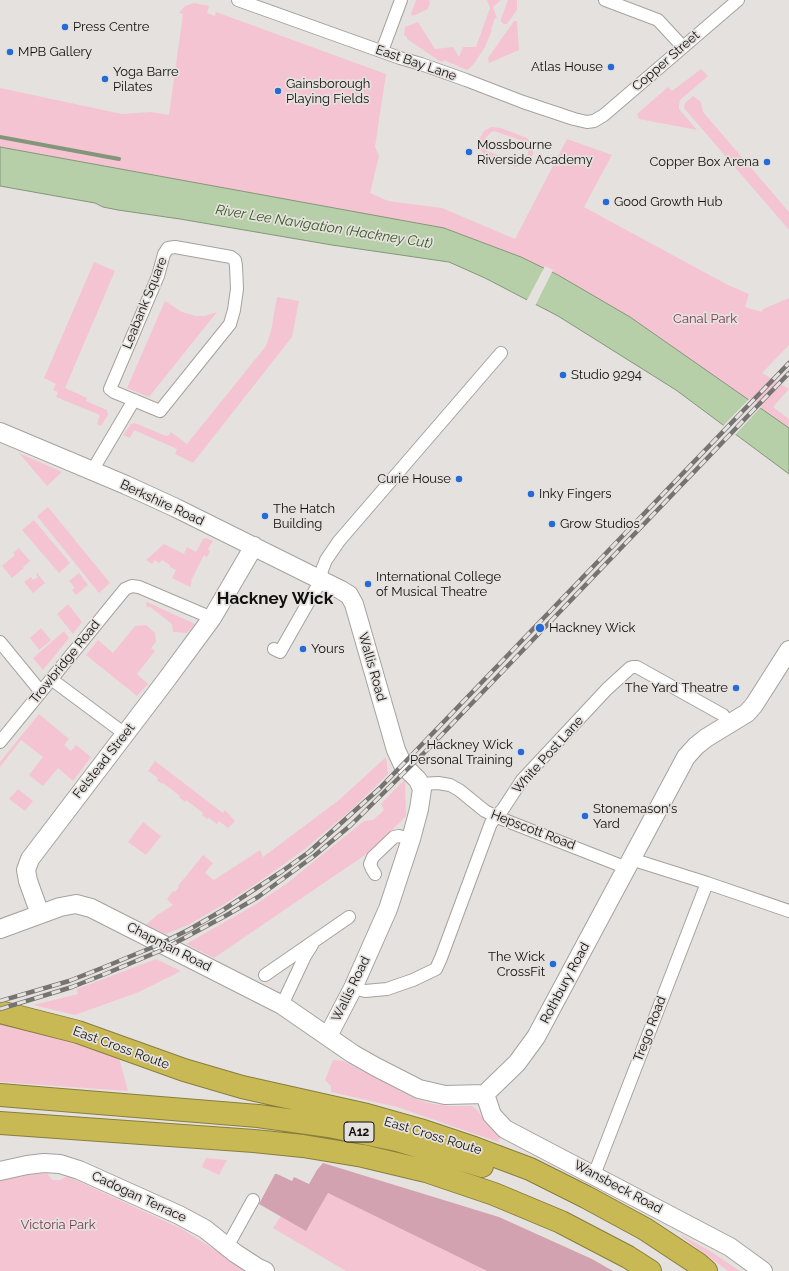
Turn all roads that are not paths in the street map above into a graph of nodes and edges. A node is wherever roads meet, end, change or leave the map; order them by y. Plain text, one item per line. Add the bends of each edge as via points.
1 (238, 0) edge
2 (401, 0) edge
3 (605, 0) edge
4 (738, 0) edge
5 (622, 3) edge
6 (683, 47) junction
7 (382, 51) junction
8 (594, 121) joint
9 (501, 353) dead end
10 (134, 400) junction
11 (0, 432) edge
12 (92, 471) junction
13 (254, 546) junction
14 (321, 580) junction
15 (212, 618) junction
16 (0, 642) edge
17 (274, 649) dead end
18 (789, 650) edge
19 (51, 679) junction
20 (41, 692) junction
21 (729, 723) junction
22 (125, 734) junction
23 (0, 742) edge
24 (421, 784) junction
25 (496, 817) junction
26 (411, 839) junction
27 (629, 863) junction
28 (376, 874) dead end
29 (707, 883) junction
30 (789, 911) edge
31 (40, 914) junction
32 (349, 917) dead end
33 (0, 929) edge
34 (317, 939) junction
35 (265, 975) dead end
36 (353, 988) junction
37 (282, 1005) junction
38 (0, 1012) edge
39 (328, 1036) junction
40 (485, 1094) junction
41 (0, 1095) edge
42 (0, 1123) edge
43 (0, 1134) edge
44 (213, 1138) junction
45 (0, 1171) edge
46 (594, 1175) junction
47 (253, 1200) dead end
48 (227, 1247) junction
49 (265, 1271) edge
50 (650, 1271) edge
51 (690, 1271) edge
52 (706, 1271) edge
53 (763, 1271) edge

1 - 7 street, East Bay Lane
2 - 7 street
3 - 5 street
4 - 6 street, Copper Street
5 - 6 street via 661,21
6 - 8 street, Copper Street
7 - 8 street, East Bay Lane via 574,119
9 - 14 street via 339,541 326,560
10 - 10 street, Leabank Square via 160,411 228,327 237,289 235,260 231,257 168,248 110,389
10 - 12 street
11 - 12 street, Berkshire Road
12 - 13 street, Berkshire Road
13 - 14 street, Berkshire Road
13 - 15 street, Felstead Street
14 - 17 street via 280,652
14 - 24 street, Wallis Road via 349,595 354,604 396,750 403,765
15 - 19 street, Trowbridge Road via 146,589 132,586 125,589
15 - 22 street, Felstead Street
16 - 20 street
18 - 21 street via 754,705 747,713
19 - 20 street, Trowbridge Road
19 - 22 street
20 - 23 street, Trowbridge Road
21 - 25 street, White Post Lane via 723,715 633,667 607,689 522,780
21 - 27 street, Rothbury Road via 701,742 686,757
22 - 31 street, Felstead Street via 30,859 26,870 28,881
24 - 25 street, Hepscott Road via 438,783 450,786
24 - 26 street, Wallis Road via 422,795
25 - 27 street, Hepscott Road
25 - 36 street, White Post Lane via 491,823 436,969 379,991
26 - 28 street via 394,837 373,857 370,864
26 - 36 street, Wallis Road via 388,909
27 - 29 street, Hepscott Road
27 - 40 street, Rothbury Road via 536,1037 517,1063
29 - 30 street, Hepscott Road
29 - 46 street, Trego Road
31 - 33 street, Chapman Road
31 - 37 street, Chapman Road via 76,904 91,908
32 - 34 street
34 - 35 street
34 - 37 street via 305,956
36 - 39 street, Wallis Road
37 - 39 street, Chapman Road
38 - 52 highway, East Cross Route / A12 via 78,1032 184,1070 242,1087 367,1115 474,1148 530,1169 586,1197 645,1229
39 - 40 street via 376,1067 419,1089 445,1096
40 - 46 street, Wansbeck Road via 492,1115 506,1129
41 - 51 highway, A12 via 258,1116 328,1126 397,1140 475,1164 580,1206
42 - 44 highway, A12
43 - 44 highway, A12
44 - 50 highway, A12 via 303,1146 363,1156 426,1171 494,1194 561,1222
45 - 48 street, Cadogan Terrace via 44,1163 60,1164 79,1170 180,1215 205,1229
46 - 53 street, Wansbeck Road via 730,1247
47 - 48 street
48 - 49 street, Cadogan Terrace

